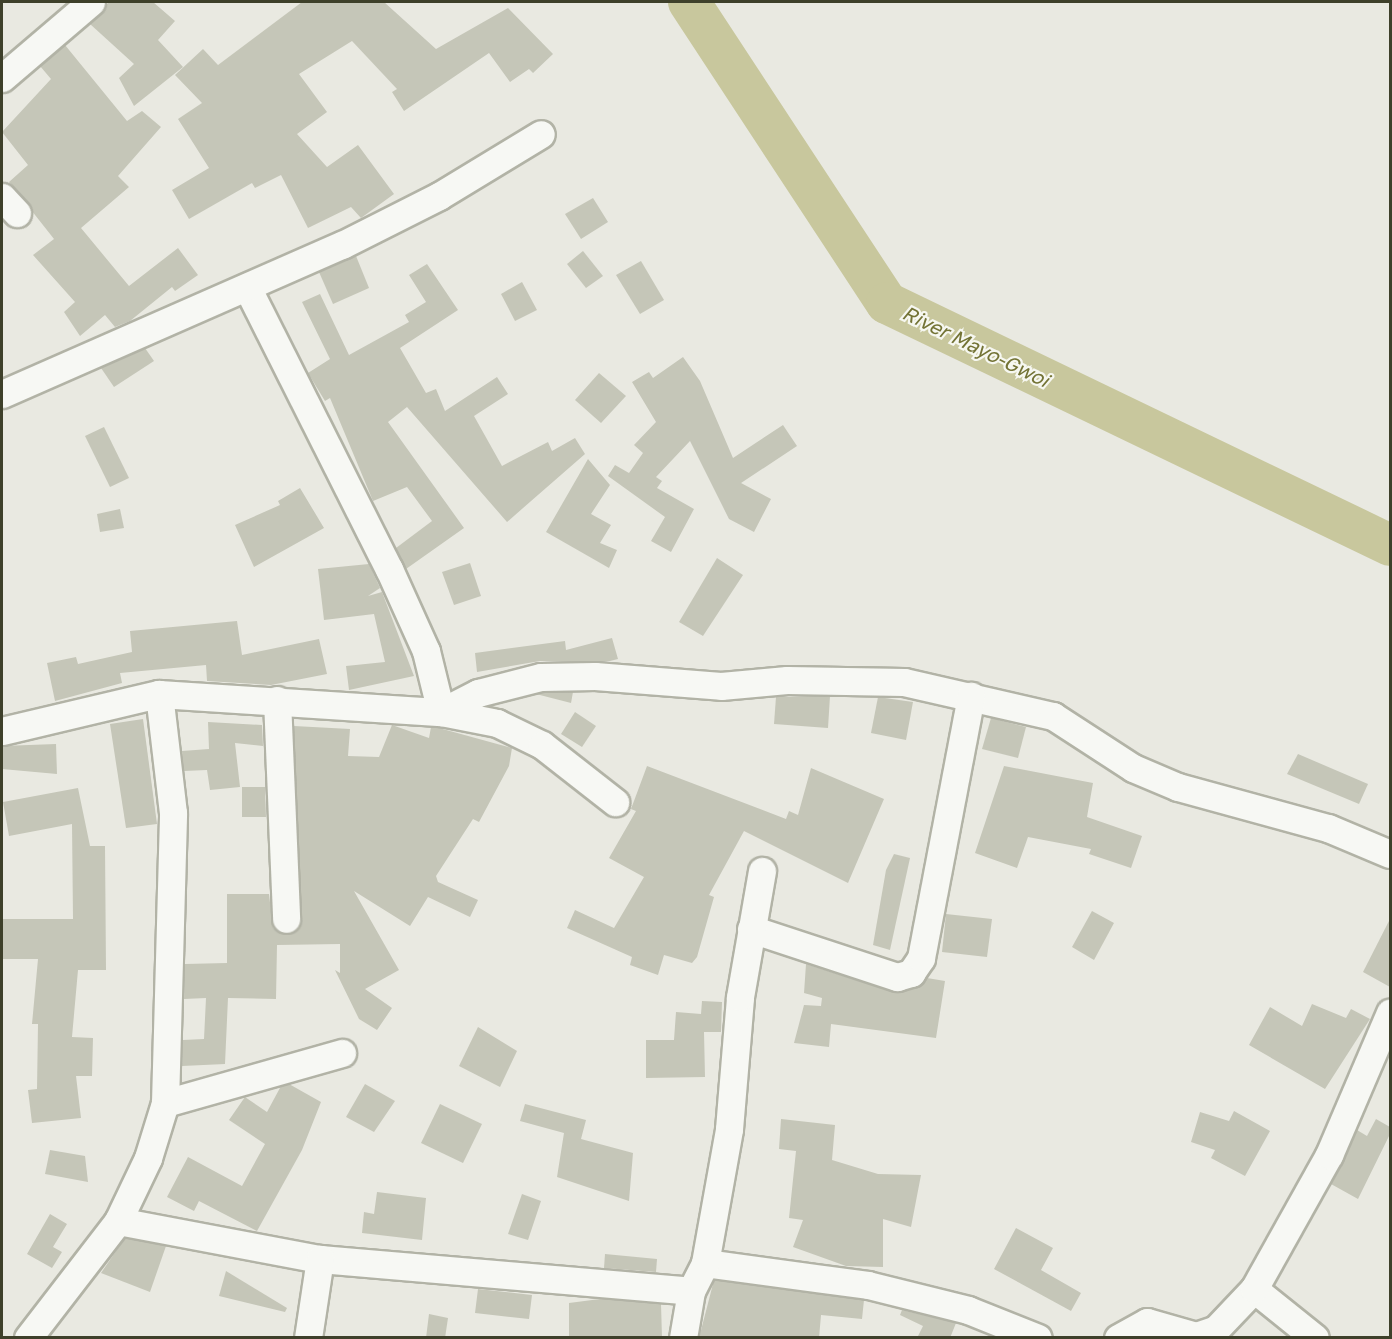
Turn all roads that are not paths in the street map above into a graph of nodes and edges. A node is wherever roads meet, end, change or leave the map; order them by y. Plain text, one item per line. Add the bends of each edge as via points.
1 (76, 6) edge
2 (2, 78) edge
3 (541, 134) dead end
4 (247, 287) junction
5 (2, 394) edge
6 (159, 694) junction
7 (971, 696) junction
8 (277, 700) junction
9 (441, 712) junction
10 (2, 731) edge
11 (615, 802) dead end
12 (1390, 854) edge
13 (762, 871) dead end
14 (286, 919) dead end
15 (751, 929) junction
16 (1390, 1013) edge
17 (342, 1053) dead end
18 (165, 1103) junction
19 (118, 1221) junction
20 (320, 1259) junction
21 (705, 1263) junction
22 (1254, 1289) junction
23 (691, 1291) junction
24 (28, 1338) edge
25 (308, 1338) edge
26 (684, 1338) edge
27 (1038, 1338) edge
28 (1118, 1338) edge
29 (1315, 1338) edge

1 - 2 street
3 - 4 street via 439,196
4 - 5 street
4 - 9 street via 389,569 426,651
6 - 8 street
6 - 10 street
6 - 18 street via 173,813
7 - 9 street via 904,682 787,680 722,686 584,676 541,677 488,691
7 - 12 street via 1053,716 1132,768 1178,787 1328,828
7 - 15 street via 921,958 911,973 897,977
8 - 9 street
8 - 14 street
9 - 11 street via 497,723 542,745
13 - 15 street
15 - 21 street via 729,1129
16 - 22 street via 1329,1155
17 - 18 street
18 - 19 street via 148,1158
19 - 20 street
19 - 24 street
20 - 23 street
20 - 25 street
21 - 23 street
21 - 27 street via 868,1285 969,1310
22 - 28 street via 1216,1329 1196,1336 1147,1322
22 - 29 street
23 - 26 street

